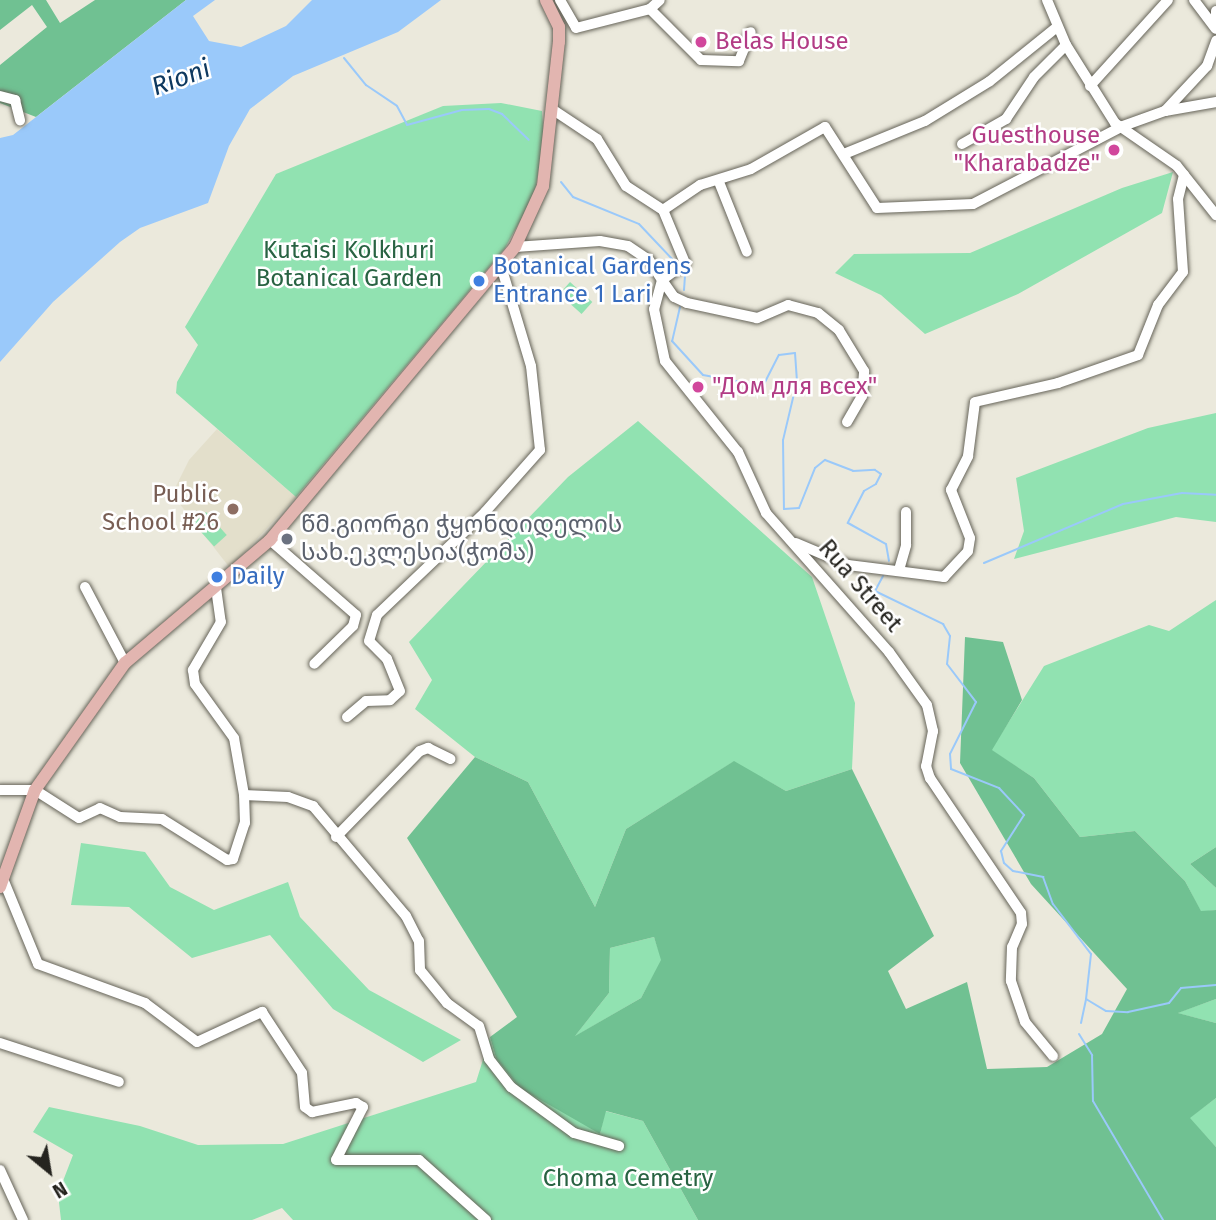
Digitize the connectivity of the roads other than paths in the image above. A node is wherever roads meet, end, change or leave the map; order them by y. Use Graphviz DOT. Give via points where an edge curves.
graph roads {
  1 [pos="546,0"];
  2 [pos="560,0"];
  3 [pos="660,0"];
  4 [pos="1047,0"];
  5 [pos="1168,0"];
  6 [pos="1194,0"];
  7 [pos="650,9"];
  8 [pos="1216,11"];
  9 [pos="1216,23"];
  10 [pos="1057,27"];
  11 [pos="1216,29"];
  12 [pos="751,32"];
  13 [pos="1216,40"];
  14 [pos="1066,45"];
  15 [pos="1090,86"];
  16 [pos="0,96"];
  17 [pos="1216,102"];
  18 [pos="552,109"];
  19 [pos="1165,111"];
  20 [pos="20,120"];
  21 [pos="1123,126"];
  22 [pos="962,144"];
  23 [pos="844,153"];
  24 [pos="1184,174"];
  25 [pos="719,182"];
  26 [pos="663,211"];
  27 [pos="1216,215"];
  28 [pos="515,247"];
  29 [pos="747,253"];
  30 [pos="501,266"];
  31 [pos="662,281"];
  32 [pos="847,422"];
  33 [pos="906,512"];
  34 [pos="270,540"];
  35 [pos="795,543"];
  36 [pos="899,570"];
  37 [pos="85,587"];
  38 [pos="216,588"];
  39 [pos="125,663"];
  40 [pos="314,664"];
  41 [pos="347,717"];
  42 [pos="451,759"];
  43 [pos="0,790"];
  44 [pos="35,790"];
  45 [pos="244,795"];
  46 [pos="336,837"];
  47 [pos="1,883"];
  48 [pos="0,1043"];
  49 [pos="1053,1056"];
  50 [pos="119,1082"];
  51 [pos="619,1146"];
  52 [pos="0,1170"];
  53 [pos="23,1220"];
  54 [pos="486,1220"];
  1 -- 18 [label="main road" via="559,27"];
  2 -- 7 [label="street" via="576,28"];
  3 -- 7 [label="street"];
  4 -- 10 [label="street"];
  5 -- 15 [label="street"];
  6 -- 11 [label="street"];
  7 -- 12 [label="street" via="701,60 739,61"];
  8 -- 9 [label="street"];
  10 -- 14 [label="street"];
  10 -- 23 [label="street" via="990,81 925,121"];
  13 -- 19 [label="street" via="1207,66"];
  14 -- 15 [label="street"];
  14 -- 22 [label="street" via="1034,77 1006,119"];
  15 -- 21 [label="street"];
  16 -- 20 [label="street" via="15,100"];
  17 -- 19 [label="street"];
  18 -- 26 [label="street" via="597,139 626,186"];
  18 -- 28 [label="main road" via="543,186"];
  19 -- 21 [label="street"];
  21 -- 23 [label="street" via="957,208 877,208 858,185"];
  21 -- 24 [label="street"];
  23 -- 25 [label="street" via="830,130 814,130 751,169"];
  24 -- 27 [label="street"];
  24 -- 36 [label="street" via="1178,199 1183,272 1158,305 1138,355 1059,383 975,402 968,456 951,490 970,538 968,551 944,577"];
  25 -- 26 [label="street" via="700,185"];
  25 -- 29 [label="street"];
  26 -- 31 [label="street" via="685,263"];
  28 -- 30 [label="main road"];
  28 -- 31 [label="street" via="600,241 628,246 649,260"];
  30 -- 34 [label="main road"];
  30 -- 41 [label="street" via="531,366 540,450 485,512 377,615 369,641 387,659 400,691 390,700 366,701"];
  31 -- 32 [label="street" via="674,298 757,318 788,305 818,313 839,330 864,371 862,396"];
  31 -- 35 [label="street, Rua Street" via="654,309 665,361 725,434 766,513"];
  33 -- 36 [label="street" via="906,545"];
  34 -- 38 [label="main road"];
  34 -- 40 [label="street" via="356,615 353,625"];
  35 -- 36 [label="street" via="836,562"];
  35 -- 49 [label="street, Rua Street" via="927,705 933,731 926,766 930,778 1021,913 1022,924 1012,947 1011,981 1025,1022"];
  37 -- 39 [label="street"];
  38 -- 39 [label="main road"];
  38 -- 45 [label="street" via="221,622 193,670 195,684 234,738"];
  39 -- 44 [label="main road"];
  42 -- 46 [label="street" via="428,748 420,751"];
  43 -- 44 [label="street"];
  44 -- 45 [label="street" via="79,818 100,808 120,817 162,819 227,860 233,859 245,823"];
  44 -- 47 [label="main road"];
  45 -- 46 [label="street" via="299,799 313,806"];
  46 -- 51 [label="street" via="406,915 419,941 420,970 447,1003 479,1026 484,1050 511,1087 574,1133"];
  47 -- 54 [label="street" via="38,964 145,1003 197,1042 262,1012 302,1073 305,1107 312,1112 356,1103 363,1107 336,1160 419,1160"];
  48 -- 50 [label="street"];
  52 -- 53 [label="street"];
}
